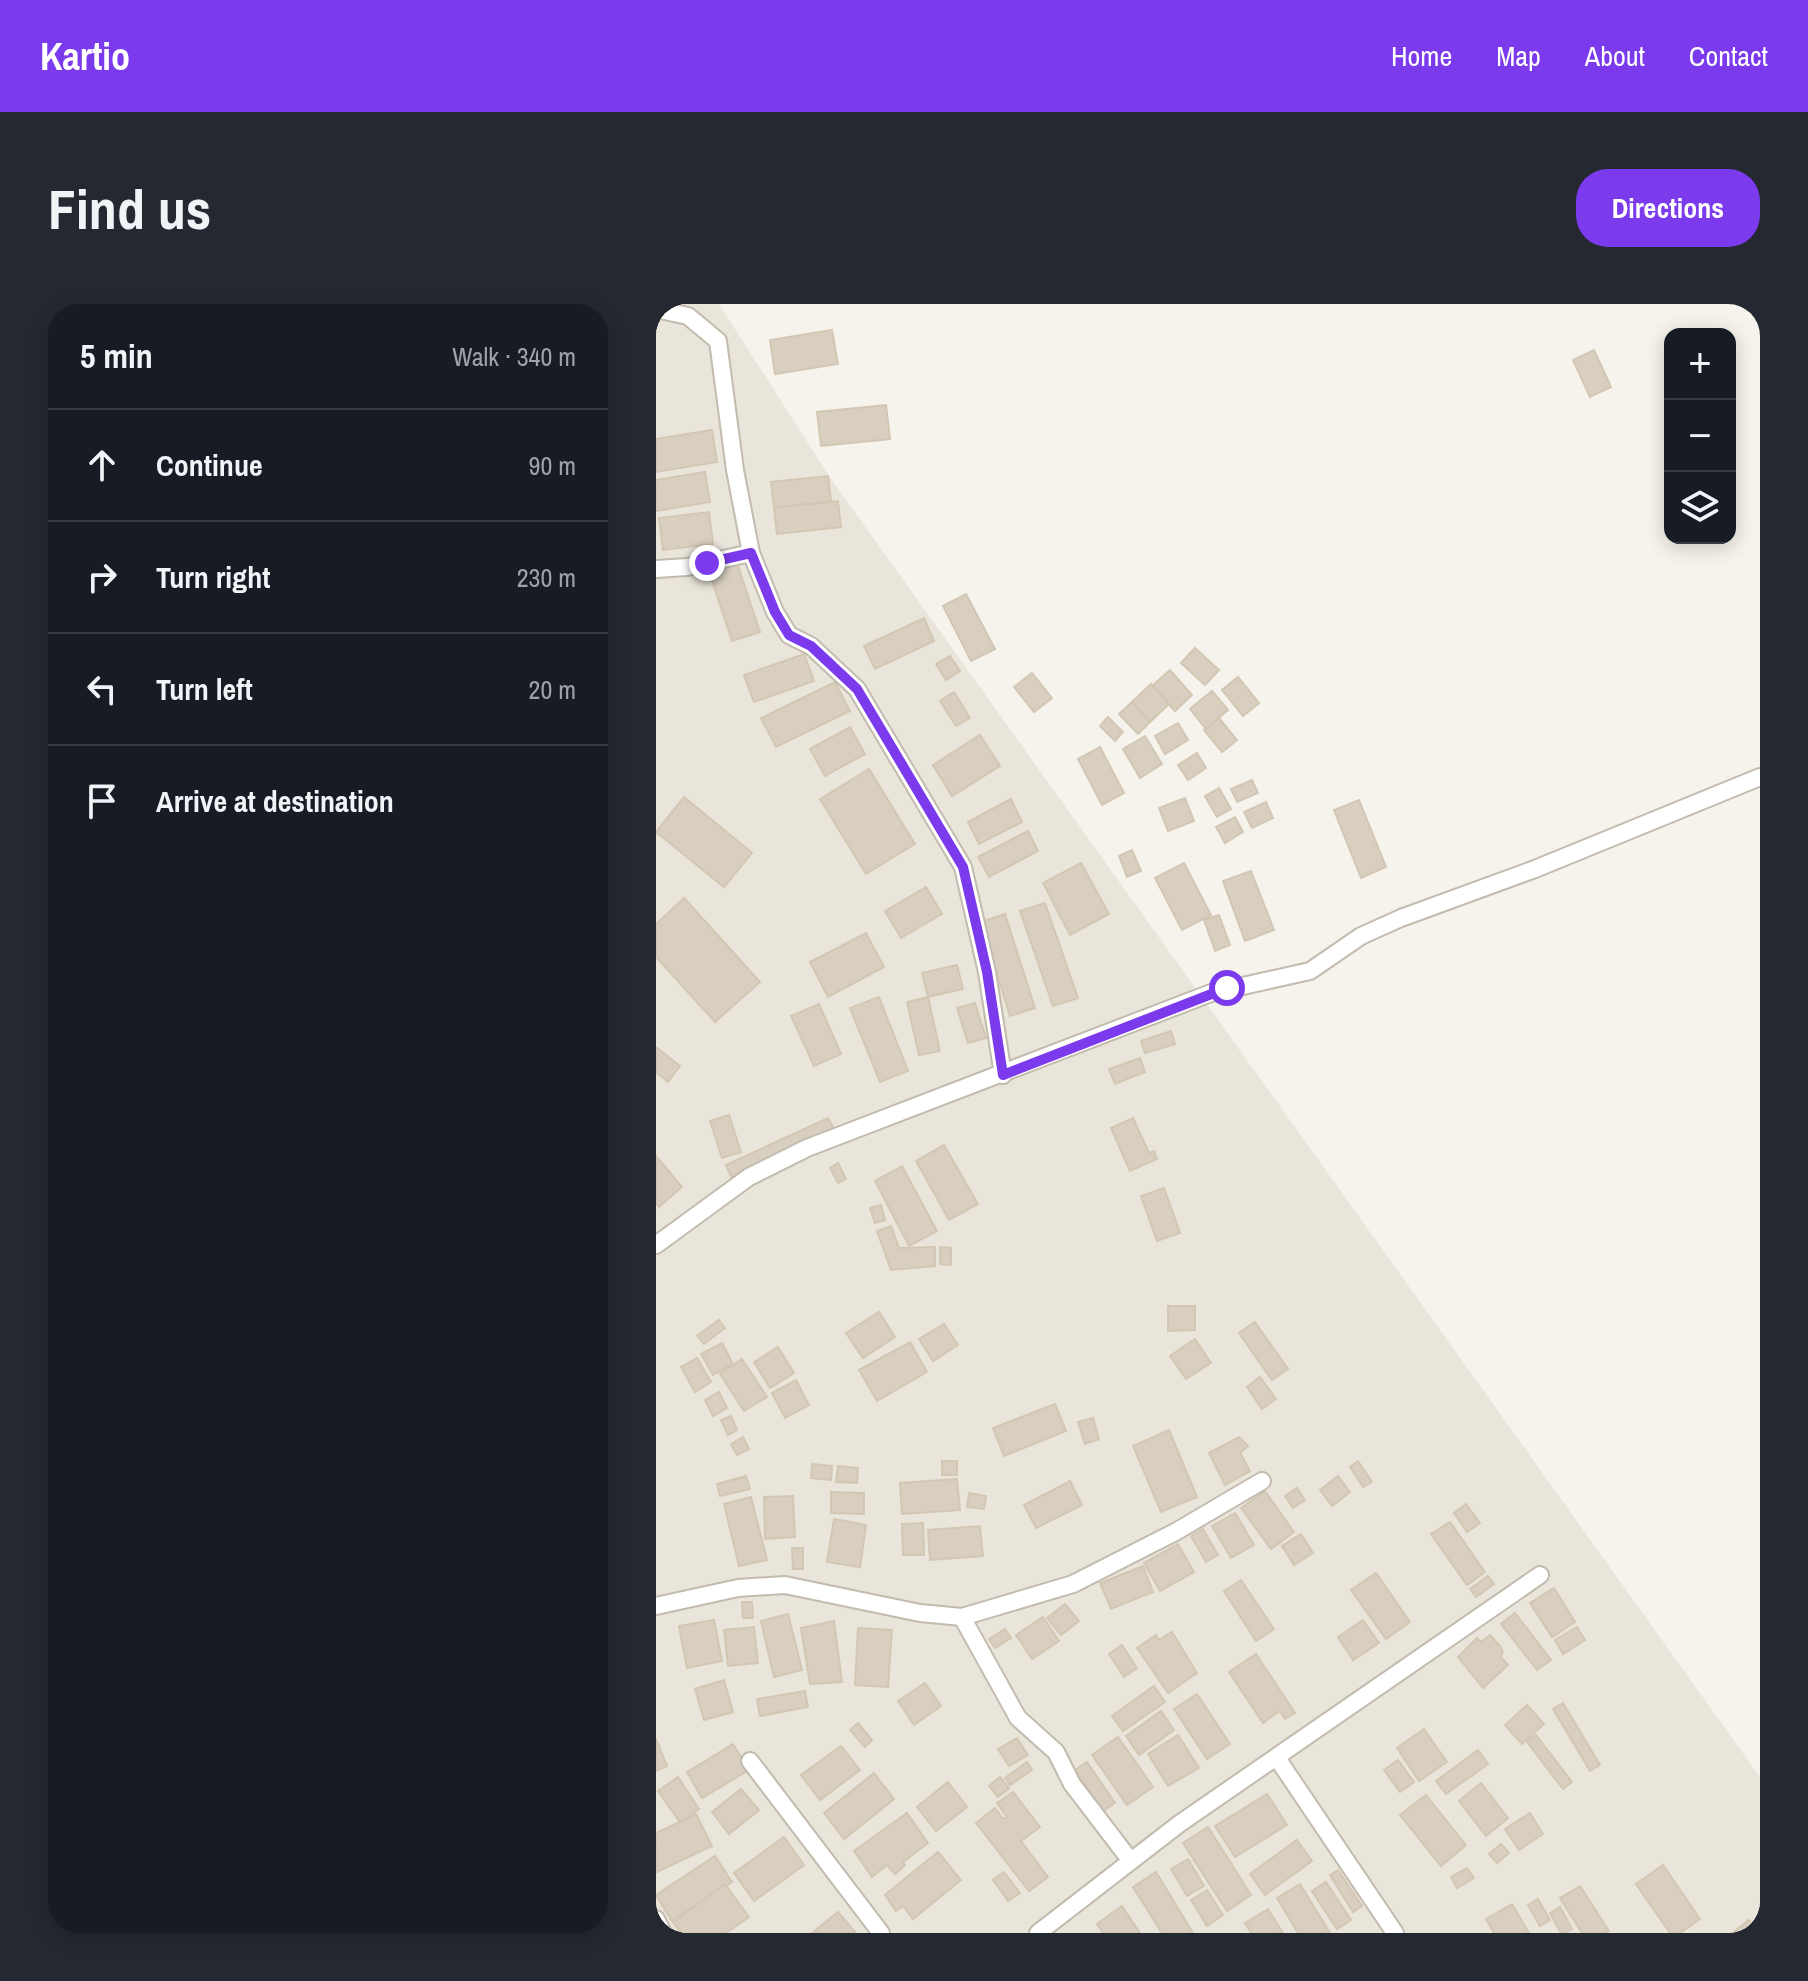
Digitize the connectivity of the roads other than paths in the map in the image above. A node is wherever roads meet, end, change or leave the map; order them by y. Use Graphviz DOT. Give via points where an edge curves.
graph roads {
  1 [pos="656,309"];
  2 [pos="751,553"];
  3 [pos="656,569"];
  4 [pos="1760,777"];
  5 [pos="1003,1075"];
  6 [pos="656,1245"];
  7 [pos="1262,1481"];
  8 [pos="1540,1575"];
  9 [pos="656,1606"];
  10 [pos="962,1617"];
  11 [pos="1277,1758"];
  12 [pos="750,1761"];
  13 [pos="1130,1860"];
  14 [pos="656,1919"];
  15 [pos="663,1933"];
  16 [pos="881,1933"];
  17 [pos="1038,1933"];
  18 [pos="1395,1933"];
  1 -- 2 [label="street" via="688,316 718,341"];
  2 -- 3 [label="street"];
  2 -- 5 [label="street" via="789,635 811,646 857,689 963,867"];
  4 -- 5 [label="street" via="1401,918 1353,940 1310,971 1211,993"];
  5 -- 6 [label="street" via="807,1148 749,1177"];
  7 -- 10 [label="street" via="1073,1584"];
  8 -- 11 [label="street"];
  9 -- 10 [label="street" via="738,1588 785,1585"];
  10 -- 13 [label="street" via="1018,1718 1056,1752 1072,1784"];
  11 -- 13 [label="street"];
  11 -- 18 [label="street"];
  12 -- 16 [label="street"];
  13 -- 17 [label="street"];
  14 -- 15 [label="street"];
}
